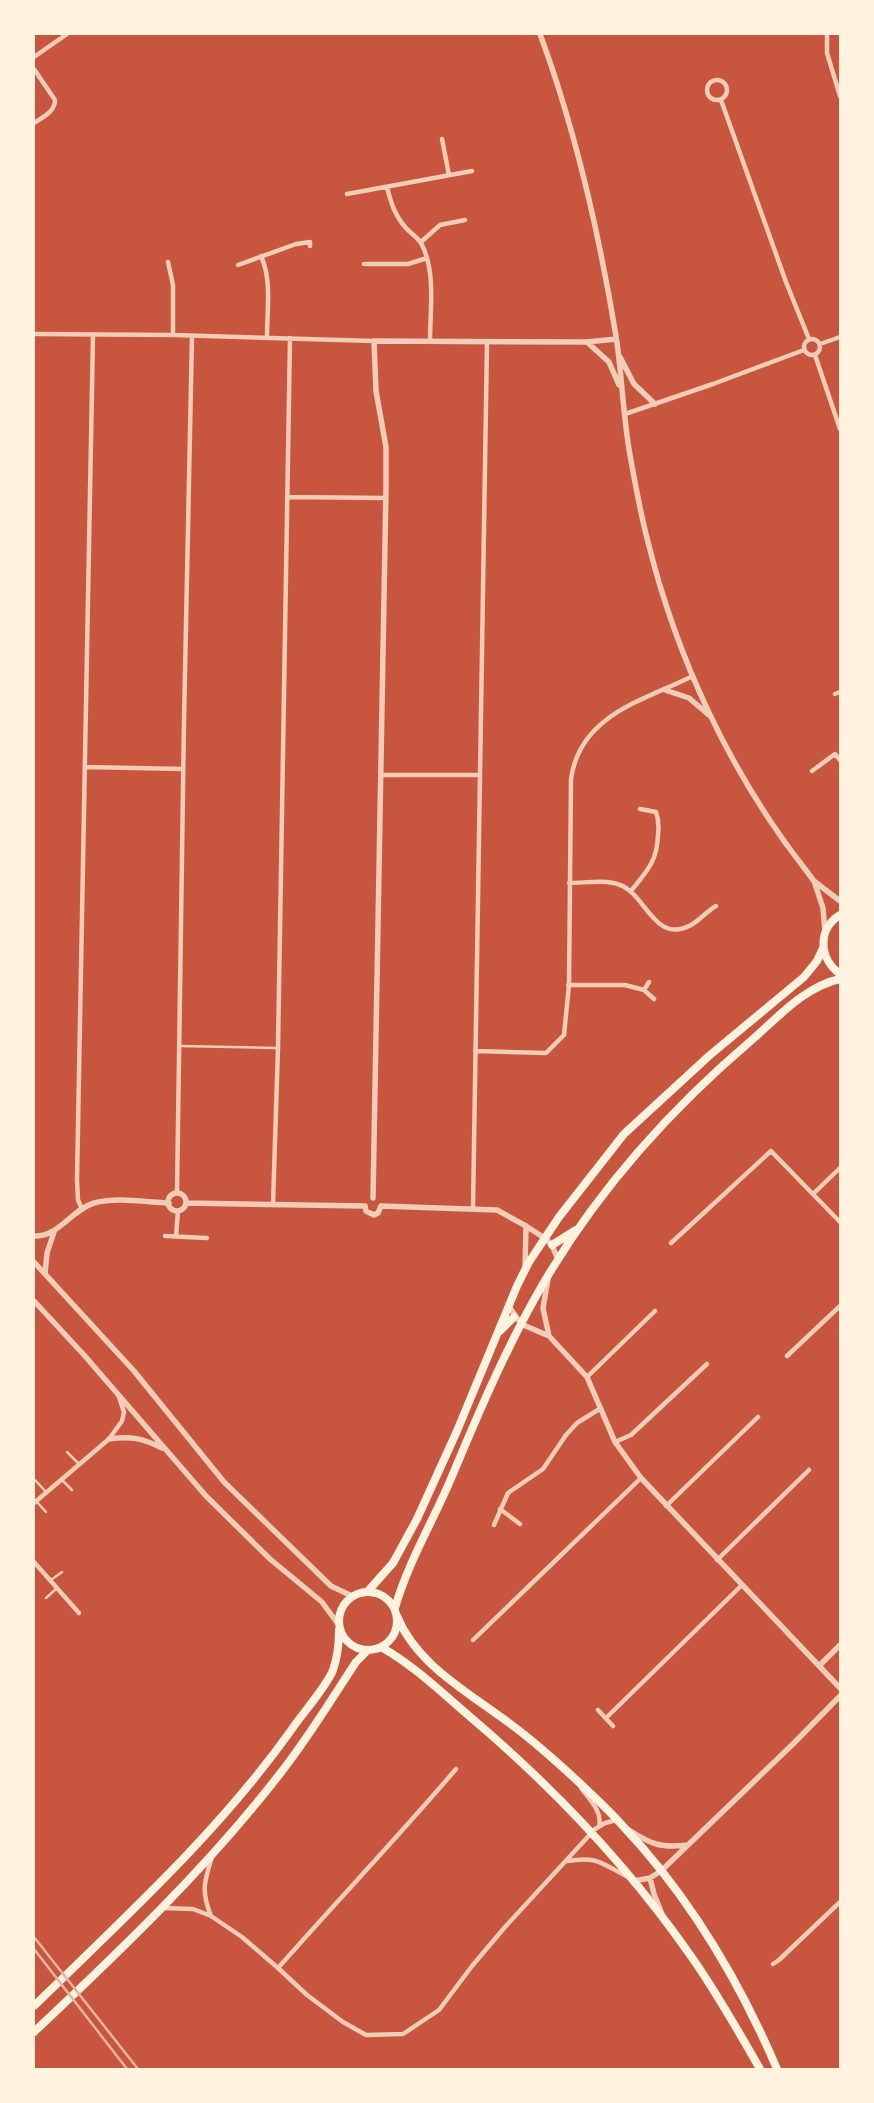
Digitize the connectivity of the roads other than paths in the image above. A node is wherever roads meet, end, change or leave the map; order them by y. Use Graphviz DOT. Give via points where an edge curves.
graph roads {
  1 [pos="67,34"];
  2 [pos="540,34"];
  3 [pos="827,34"];
  4 [pos="34,58"];
  5 [pos="34,69"];
  6 [pos="840,96"];
  7 [pos="721,100"];
  8 [pos="34,123"];
  9 [pos="442,139"];
  10 [pos="472,171"];
  11 [pos="449,176"];
  12 [pos="387,187"];
  13 [pos="347,194"];
  14 [pos="465,220"];
  15 [pos="421,242"];
  16 [pos="310,246"];
  17 [pos="261,256"];
  18 [pos="427,258"];
  19 [pos="168,262"];
  20 [pos="364,264"];
  21 [pos="238,265"];
  22 [pos="34,334"];
  23 [pos="93,335"];
  24 [pos="173,335"];
  25 [pos="192,336"];
  26 [pos="267,336"];
  27 [pos="840,337"];
  28 [pos="290,338"];
  29 [pos="616,339"];
  30 [pos="809,339"];
  31 [pos="430,340"];
  32 [pos="374,341"];
  33 [pos="487,342"];
  34 [pos="587,342"];
  35 [pos="820,344"];
  36 [pos="617,350"];
  37 [pos="804,350"];
  38 [pos="815,355"];
  39 [pos="622,394"];
  40 [pos="655,404"];
  41 [pos="625,414"];
  42 [pos="840,429"];
  43 [pos="288,497"];
  44 [pos="386,498"];
  45 [pos="693,676"];
  46 [pos="665,690"];
  47 [pos="712,717"];
  48 [pos="840,760"];
  49 [pos="86,767"];
  50 [pos="183,769"];
  51 [pos="812,771"];
  52 [pos="382,775"];
  53 [pos="480,775"];
  54 [pos="640,809"];
  55 [pos="814,881"];
  56 [pos="569,883"];
  57 [pos="631,891"];
  58 [pos="840,901"];
  59 [pos="716,906"];
  60 [pos="840,915"];
  61 [pos="825,932"];
  62 [pos="823,948"];
  63 [pos="840,974"];
  64 [pos="840,979"];
  65 [pos="649,982"];
  66 [pos="568,985"];
  67 [pos="644,990"];
  68 [pos="654,999"];
  69 [pos="180,1046"];
  70 [pos="278,1048"];
  71 [pos="475,1051"];
  72 [pos="840,1168"];
  73 [pos="178,1193"];
  74 [pos="813,1194"];
  75 [pos="373,1198"];
  76 [pos="169,1203"];
  77 [pos="186,1203"];
  78 [pos="273,1204"];
  79 [pos="365,1206"];
  80 [pos="381,1206"];
  81 [pos="473,1208"];
  82 [pos="82,1209"];
  83 [pos="178,1211"];
  84 [pos="840,1222"];
  85 [pos="526,1226"];
  86 [pos="579,1228"];
  87 [pos="54,1232"];
  88 [pos="34,1236"];
  89 [pos="165,1236"];
  90 [pos="176,1236"];
  91 [pos="207,1238"];
  92 [pos="546,1239"];
  93 [pos="671,1242"];
  94 [pos="552,1245"];
  95 [pos="558,1260"];
  96 [pos="527,1261"];
  97 [pos="34,1262"];
  98 [pos="45,1274"];
  99 [pos="539,1298"];
  100 [pos="34,1301"];
  101 [pos="508,1305"];
  102 [pos="840,1306"];
  103 [pos="655,1311"];
  104 [pos="514,1316"];
  105 [pos="521,1324"];
  106 [pos="496,1336"];
  107 [pos="549,1336"];
  108 [pos="787,1356"];
  109 [pos="707,1364"];
  110 [pos="587,1377"];
  111 [pos="119,1396"];
  112 [pos="601,1408"];
  113 [pos="758,1417"];
  114 [pos="109,1439"];
  115 [pos="615,1442"];
  116 [pos="164,1449"];
  117 [pos="68,1452"];
  118 [pos="79,1464"];
  119 [pos="809,1470"];
  120 [pos="641,1478"];
  121 [pos="35,1480"];
  122 [pos="62,1480"];
  123 [pos="72,1490"];
  124 [pos="46,1492"];
  125 [pos="35,1502"];
  126 [pos="666,1506"];
  127 [pos="500,1509"];
  128 [pos="46,1512"];
  129 [pos="520,1524"];
  130 [pos="494,1525"];
  131 [pos="717,1560"];
  132 [pos="34,1562"];
  133 [pos="62,1572"];
  134 [pos="50,1581"];
  135 [pos="742,1586"];
  136 [pos="56,1589"];
  137 [pos="368,1591"];
  138 [pos="352,1596"];
  139 [pos="46,1598"];
  140 [pos="396,1612"];
  141 [pos="78,1613"];
  142 [pos="339,1627"];
  143 [pos="473,1640"];
  144 [pos="840,1645"];
  145 [pos="381,1647"];
  146 [pos="368,1650"];
  147 [pos="819,1666"];
  148 [pos="840,1688"];
  149 [pos="840,1696"];
  150 [pos="598,1710"];
  151 [pos="606,1718"];
  152 [pos="613,1726"];
  153 [pos="456,1769"];
  154 [pos="575,1780"];
  155 [pos="620,1822"];
  156 [pos="599,1826"];
  157 [pos="592,1833"];
  158 [pos="688,1845"];
  159 [pos="213,1853"];
  160 [pos="567,1860"];
  161 [pos="661,1870"];
  162 [pos="650,1878"];
  163 [pos="632,1880"];
  164 [pos="840,1902"];
  165 [pos="656,1906"];
  166 [pos="164,1908"];
  167 [pos="211,1916"];
  168 [pos="773,1964"];
  169 [pos="278,1968"];
  170 [pos="34,2006"];
  171 [pos="34,2032"];
  172 [pos="760,2069"];
  173 [pos="777,2069"];
  1 -- 4 [label="street"];
  2 -- 29 [label="street" via="572,131 602,258"];
  3 -- 6 [label="street" via="827,53"];
  5 -- 8 [label="street" via="55,100 52,111"];
  7 -- 7 [label="street" via="714,100 707,93 707,87 714,80 727,86 726,96"];
  7 -- 30 [label="street"];
  9 -- 11 [label="street"];
  10 -- 11 [label="street"];
  11 -- 12 [label="street"];
  12 -- 13 [label="street"];
  12 -- 15 [label="street" via="398,218"];
  14 -- 15 [label="street" via="440,225"];
  15 -- 18 [label="street"];
  16 -- 17 [label="street" via="310,242 296,244"];
  17 -- 21 [label="street"];
  17 -- 26 [label="street" via="267,278"];
  18 -- 20 [label="street" via="408,264"];
  18 -- 31 [label="street"];
  19 -- 24 [label="street" via="173,285"];
  22 -- 23 [label="street"];
  23 -- 24 [label="street"];
  23 -- 49 [label="street"];
  24 -- 25 [label="street"];
  25 -- 26 [label="street"];
  25 -- 50 [label="street"];
  26 -- 28 [label="street"];
  27 -- 35 [label="street"];
  28 -- 32 [label="street"];
  28 -- 43 [label="street"];
  29 -- 34 [label="street"];
  29 -- 36 [label="street"];
  30 -- 35 [label="street"];
  30 -- 37 [label="street"];
  31 -- 32 [label="street"];
  31 -- 33 [label="street"];
  32 -- 44 [label="street" via="376,391 386,447"];
  33 -- 34 [label="street"];
  33 -- 53 [label="street"];
  34 -- 39 [label="street" via="609,362"];
  35 -- 38 [label="street"];
  36 -- 39 [label="street"];
  36 -- 40 [label="street" via="630,378"];
  37 -- 38 [label="street"];
  37 -- 40 [label="street"];
  38 -- 42 [label="street"];
  39 -- 41 [label="street"];
  40 -- 41 [label="street"];
  41 -- 45 [label="street" via="647,539"];
  43 -- 44 [label="street"];
  43 -- 70 [label="street"];
  44 -- 52 [label="street"];
  45 -- 46 [label="street"];
  45 -- 47 [label="street"];
  46 -- 47 [label="street" via="689,698"];
  46 -- 56 [label="street" via="598,725 578,754 571,780"];
  47 -- 55 [label="street" via="751,791"];
  48 -- 51 [label="street" via="836,754"];
  49 -- 50 [label="street"];
  49 -- 82 [label="street" via="78,1180 78,1200"];
  50 -- 69 [label="street"];
  52 -- 53 [label="street"];
  52 -- 75 [label="street"];
  53 -- 71 [label="street"];
  54 -- 57 [label="street" via="656,812 659,819 658,851"];
  55 -- 58 [label="street"];
  55 -- 61 [label="street" via="823,908"];
  56 -- 57 [label="street" via="609,883"];
  56 -- 66 [label="street"];
  57 -- 59 [label="street" via="657,922 668,928 692,924"];
  60 -- 61 [label="highway"];
  61 -- 62 [label="highway"];
  62 -- 63 [label="highway" via="825,958"];
  62 -- 92 [label="highway" via="817,961 799,981 710,1055 624,1134"];
  64 -- 86 [label="highway" via="810,992 720,1067 654,1133"];
  65 -- 67 [label="street"];
  66 -- 67 [label="street" via="625,985"];
  66 -- 71 [label="street" via="564,1035 546,1052"];
  67 -- 68 [label="street"];
  69 -- 70 [label="lane"];
  69 -- 73 [label="street"];
  70 -- 78 [label="street"];
  71 -- 81 [label="street"];
  72 -- 74 [label="street"];
  73 -- 76 [label="street" via="172,1195"];
  73 -- 77 [label="street"];
  74 -- 84 [label="street"];
  74 -- 93 [label="street" via="771,1151"];
  75 -- 79 [label="street" via="366,1201"];
  75 -- 80 [label="street" via="380,1201"];
  76 -- 82 [label="street" via="106,1201"];
  76 -- 83 [label="street" via="170,1208"];
  77 -- 78 [label="street"];
  77 -- 83 [label="street"];
  78 -- 79 [label="street"];
  79 -- 80 [label="street" via="366,1212 374,1215"];
  80 -- 81 [label="street"];
  81 -- 85 [label="street" via="497,1210"];
  82 -- 87 [label="street"];
  83 -- 90 [label="street"];
  85 -- 92 [label="street"];
  85 -- 96 [label="street"];
  86 -- 94 [label="highway"];
  86 -- 95 [label="highway"];
  87 -- 88 [label="street"];
  87 -- 98 [label="street" via="47,1252"];
  89 -- 90 [label="street"];
  90 -- 91 [label="street"];
  92 -- 94 [label="street"];
  92 -- 96 [label="highway"];
  94 -- 95 [label="street"];
  95 -- 99 [label="highway"];
  96 -- 101 [label="highway"];
  97 -- 98 [label="street"];
  98 -- 138 [label="street" via="134,1370 224,1482 331,1586"];
  99 -- 105 [label="highway"];
  99 -- 107 [label="street"];
  100 -- 111 [label="street"];
  101 -- 104 [label="street"];
  101 -- 106 [label="highway"];
  102 -- 108 [label="street"];
  103 -- 110 [label="street"];
  104 -- 105 [label="street"];
  104 -- 106 [label="highway"];
  105 -- 107 [label="street"];
  105 -- 140 [label="highway" via="404,1580"];
  106 -- 137 [label="highway" via="417,1519 386,1574"];
  107 -- 110 [label="street"];
  109 -- 115 [label="street" via="631,1435"];
  110 -- 112 [label="street"];
  111 -- 114 [label="street" via="124,1412 122,1421"];
  111 -- 116 [label="street"];
  112 -- 115 [label="street"];
  112 -- 127 [label="street" via="577,1423 543,1469 508,1493"];
  113 -- 126 [label="street"];
  114 -- 116 [label="street" via="129,1436"];
  114 -- 118 [label="street"];
  115 -- 120 [label="street"];
  116 -- 142 [label="street" via="206,1496 281,1568 322,1602"];
  117 -- 118 [label="lane"];
  118 -- 122 [label="street"];
  119 -- 131 [label="street"];
  120 -- 126 [label="street"];
  120 -- 143 [label="street"];
  121 -- 124 [label="lane"];
  122 -- 123 [label="lane"];
  122 -- 124 [label="street"];
  124 -- 125 [label="street"];
  125 -- 128 [label="lane"];
  126 -- 131 [label="street"];
  127 -- 129 [label="street"];
  127 -- 130 [label="street"];
  131 -- 135 [label="street"];
  132 -- 134 [label="street"];
  133 -- 134 [label="lane"];
  134 -- 136 [label="street"];
  135 -- 147 [label="street"];
  135 -- 151 [label="street"];
  136 -- 139 [label="lane"];
  136 -- 141 [label="street"];
  137 -- 138 [label="highway"];
  137 -- 140 [label="highway" via="384,1596"];
  138 -- 142 [label="highway" via="341,1608"];
  140 -- 145 [label="highway" via="394,1634"];
  140 -- 154 [label="highway" via="404,1633 437,1669 530,1740"];
  142 -- 146 [label="highway" via="350,1645"];
  142 -- 170 [label="highway" via="339,1651 332,1673 258,1776 151,1894"];
  144 -- 147 [label="street"];
  145 -- 146 [label="highway"];
  145 -- 157 [label="highway" via="428,1681 532,1772"];
  146 -- 159 [label="highway" via="356,1662 281,1773"];
  147 -- 148 [label="street"];
  149 -- 158 [label="street"];
  150 -- 151 [label="street"];
  151 -- 152 [label="street"];
  153 -- 169 [label="street"];
  154 -- 155 [label="highway"];
  154 -- 156 [label="street" via="597,1810 601,1820"];
  155 -- 156 [label="street"];
  155 -- 158 [label="street" via="656,1845"];
  155 -- 161 [label="highway"];
  156 -- 157 [label="street"];
  157 -- 160 [label="street"];
  157 -- 163 [label="highway"];
  158 -- 161 [label="street"];
  159 -- 166 [label="highway"];
  159 -- 167 [label="street" via="204,1882 204,1899"];
  160 -- 163 [label="street" via="598,1860"];
  160 -- 169 [label="street" via="476,1962 439,2010 403,2034 366,2035 307,1995"];
  161 -- 162 [label="street"];
  161 -- 173 [label="highway" via="706,1932 740,1988"];
  162 -- 163 [label="street"];
  162 -- 165 [label="street"];
  163 -- 165 [label="highway"];
  164 -- 168 [label="street"];
  165 -- 172 [label="highway" via="719,1999"];
  166 -- 167 [label="street" via="193,1909"];
  166 -- 171 [label="highway"];
  167 -- 169 [label="street"];
}
